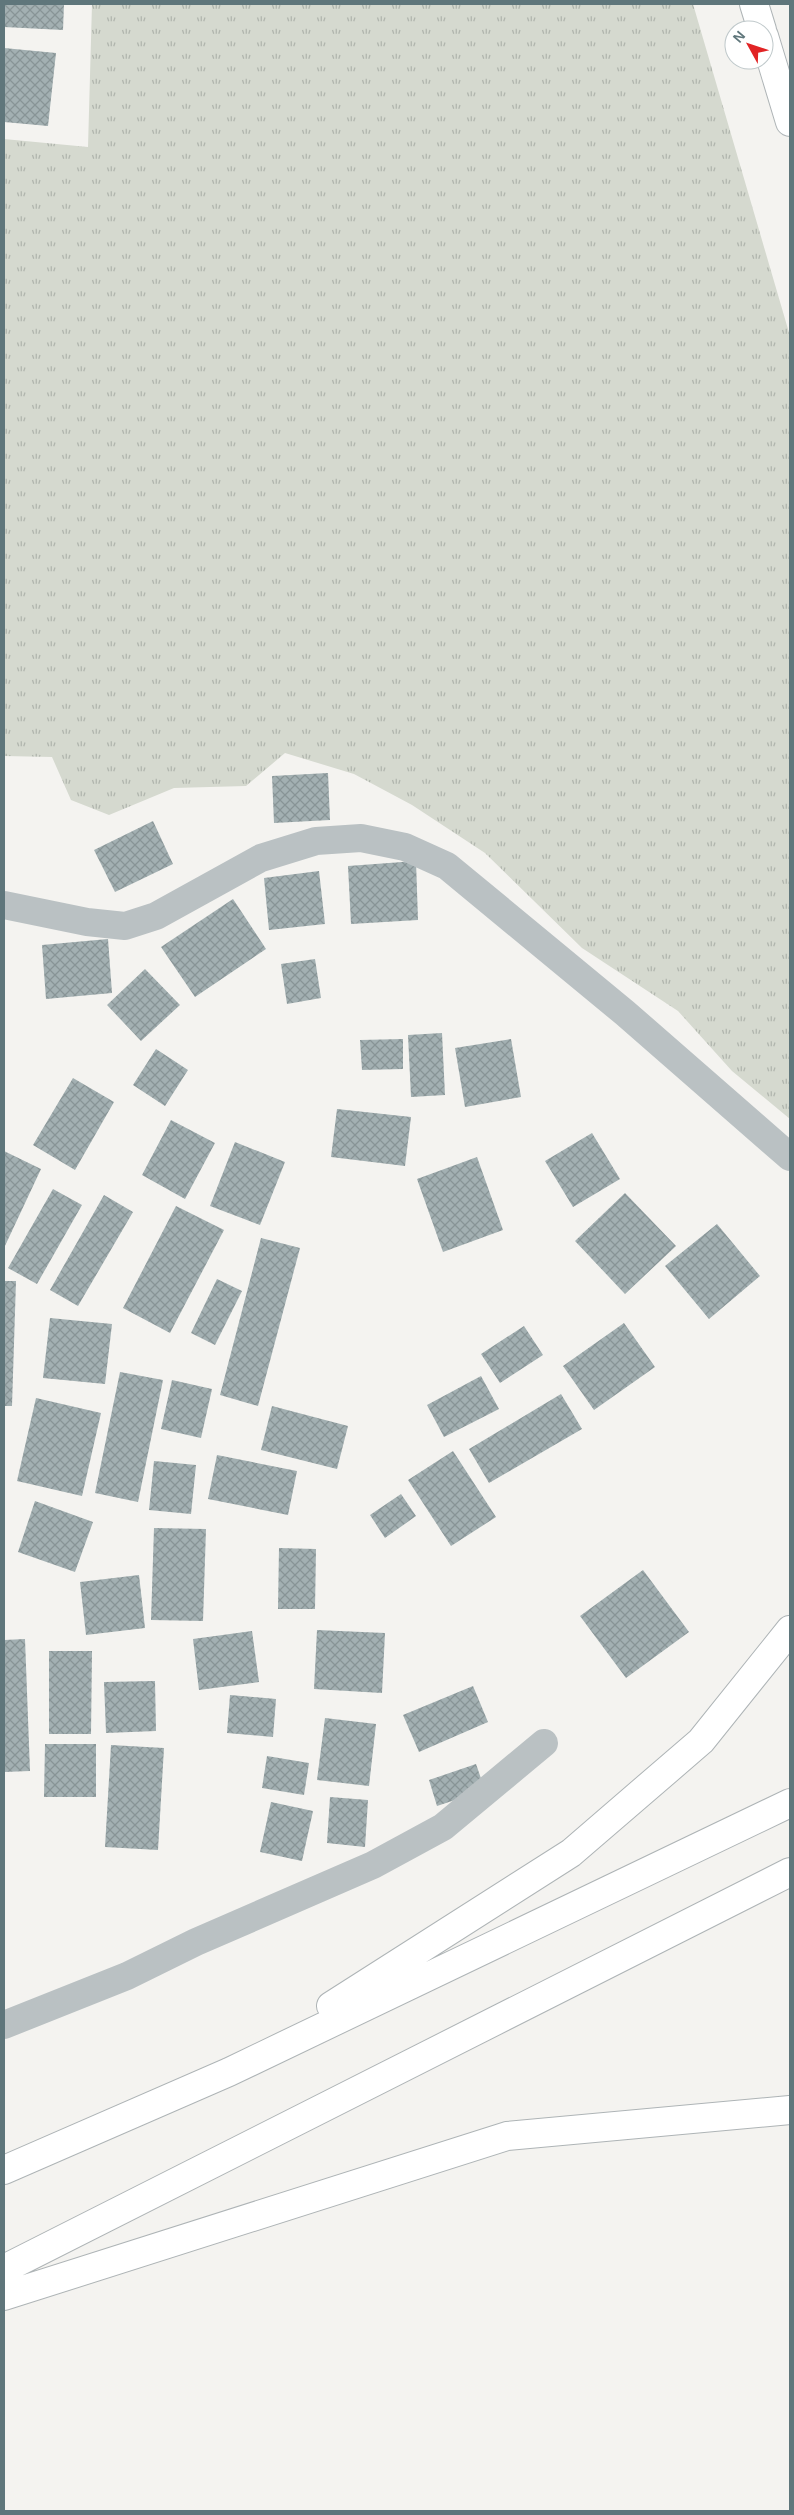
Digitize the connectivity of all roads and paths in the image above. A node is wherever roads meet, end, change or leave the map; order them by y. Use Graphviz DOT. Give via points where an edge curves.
graph roads {
  1 [pos="754,4"];
  2 [pos="759,20"];
  3 [pos="774,69"];
  4 [pos="790,122"];
  5 [pos="4,905"];
  6 [pos="790,1157"];
  7 [pos="790,1630"];
  8 [pos="544,1743"];
  9 [pos="790,1802"];
  10 [pos="790,1872"];
  11 [pos="4,2025"];
  12 [pos="229,2072"];
  13 [pos="790,2110"];
  14 [pos="4,2170"];
  15 [pos="4,2269"];
  16 [pos="4,2296"];
  1 -- 2 [label="highway"];
  3 -- 4 [label="highway"];
  5 -- 6 [label="street" via="124,926 156,916 261,858 316,841 361,838 404,847 447,866"];
  7 -- 12 [label="highway" via="701,1741 571,1853"];
  8 -- 11 [label="street" via="443,1827 373,1865 196,1942 128,1976"];
  9 -- 12 [label="highway"];
  10 -- 15 [label="highway"];
  12 -- 14 [label="highway"];
  13 -- 16 [label="highway" via="506,2136"];
}
